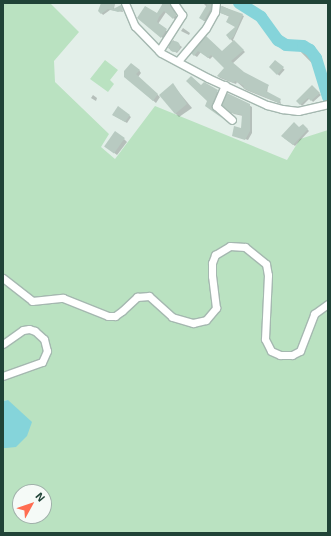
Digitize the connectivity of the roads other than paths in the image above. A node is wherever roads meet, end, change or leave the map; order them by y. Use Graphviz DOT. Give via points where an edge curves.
graph roads {
  1 [pos="125,3"];
  2 [pos="174,3"];
  3 [pos="216,3"];
  4 [pos="159,51"];
  5 [pos="178,61"];
  6 [pos="225,85"];
  7 [pos="328,104"];
  8 [pos="232,120"];
  9 [pos="3,278"];
  10 [pos="328,304"];
  11 [pos="3,344"];
  12 [pos="3,376"];
  1 -- 4 [label="street" via="135,26"];
  2 -- 4 [label="street" via="182,15"];
  3 -- 5 [label="street" via="215,12 206,28"];
  4 -- 5 [label="street"];
  5 -- 6 [label="street"];
  6 -- 7 [label="street" via="267,105 282,109 298,111"];
  6 -- 8 [label="street" via="216,106"];
  9 -- 10 [label="street" via="32,301 63,298 108,316 115,316 137,297 149,296 172,317 193,323 206,320 216,308 212,269 216,256 230,246 245,247 266,264 268,275 265,339 271,351 280,355 292,355 300,351 314,314"];
  11 -- 12 [label="street" via="23,330 29,329 40,334 47,351 42,362"];
}
